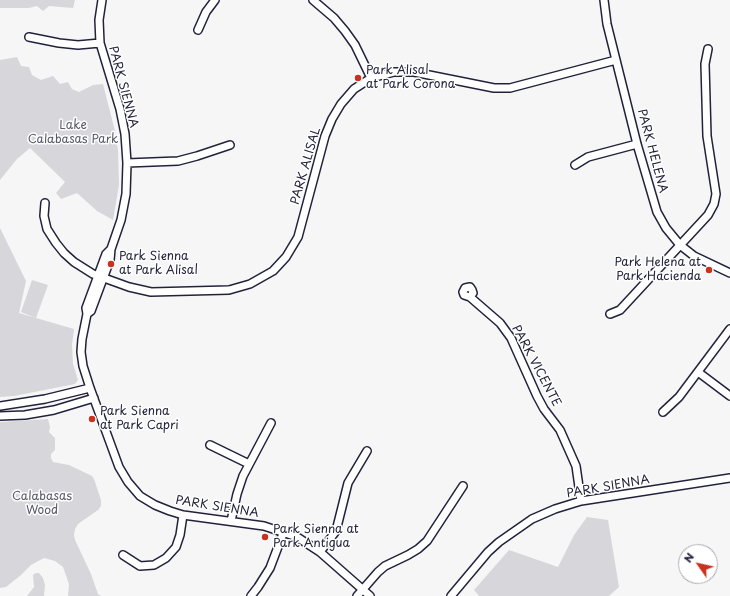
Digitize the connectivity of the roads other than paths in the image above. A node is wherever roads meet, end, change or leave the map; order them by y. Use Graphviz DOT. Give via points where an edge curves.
graph roads {
  1 [pos="102,0"];
  2 [pos="215,0"];
  3 [pos="313,0"];
  4 [pos="604,0"];
  5 [pos="198,30"];
  6 [pos="29,37"];
  7 [pos="100,44"];
  8 [pos="708,49"];
  9 [pos="616,60"];
  10 [pos="371,78"];
  11 [pos="638,144"];
  12 [pos="230,145"];
  13 [pos="127,163"];
  14 [pos="575,165"];
  15 [pos="45,203"];
  16 [pos="680,245"];
  17 [pos="730,273"];
  18 [pos="100,277"];
  19 [pos="470,297"];
  20 [pos="610,314"];
  21 [pos="730,329"];
  22 [pos="698,372"];
  23 [pos="90,388"];
  24 [pos="730,396"];
  25 [pos="94,398"];
  26 [pos="0,406"];
  27 [pos="663,412"];
  28 [pos="0,416"];
  29 [pos="271,422"];
  30 [pos="210,446"];
  31 [pos="367,451"];
  32 [pos="249,464"];
  33 [pos="730,478"];
  34 [pos="463,486"];
  35 [pos="581,501"];
  36 [pos="183,515"];
  37 [pos="231,521"];
  38 [pos="284,531"];
  39 [pos="320,552"];
  40 [pos="123,555"];
  41 [pos="362,589"];
  42 [pos="251,596"];
  43 [pos="357,596"];
  44 [pos="370,596"];
  45 [pos="451,596"];
  1 -- 7 [label="street, PARK SIENNA" via="99,20"];
  2 -- 5 [label="street"];
  3 -- 10 [label="street" via="345,31"];
  4 -- 9 [label="street, PARK HELENA"];
  6 -- 7 [label="street" via="78,45"];
  7 -- 13 [label="street, PARK SIENNA" via="120,109"];
  8 -- 16 [label="street" via="705,64 707,136 716,194 708,215"];
  9 -- 10 [label="street, PARK ALISAL" via="510,88 494,88 414,72 394,72"];
  9 -- 11 [label="street, PARK HELENA"];
  10 -- 18 [label="street, PARK ALISAL" via="354,89 332,119 325,136 298,237 286,257 273,271 250,284 229,290 151,292"];
  11 -- 14 [label="street" via="588,157"];
  11 -- 16 [label="street, PARK HELENA" via="657,212"];
  12 -- 13 [label="street" via="178,161"];
  13 -- 18 [label="street, PARK SIENNA" via="126,194 121,220 110,260"];
  15 -- 18 [label="street, PARK ALISAL" via="44,216 56,243 74,262"];
  16 -- 17 [label="street, PARK HELENA" via="694,256"];
  16 -- 20 [label="street" via="620,310"];
  18 -- 23 [label="street, PARK SIENNA" via="91,310 87,314 82,339 83,366"];
  19 -- 35 [label="street, PARK VICENTE" via="500,323 511,338 537,396 560,430 576,466"];
  21 -- 22 [label="street"];
  22 -- 24 [label="street"];
  22 -- 27 [label="street" via="679,397"];
  23 -- 25 [label="street, PARK SIENNA"];
  23 -- 26 [label="street"];
  25 -- 28 [label="street" via="54,410"];
  25 -- 36 [label="street, PARK SIENNA" via="119,467 128,482 140,496 155,505"];
  29 -- 32 [label="street"];
  30 -- 32 [label="street"];
  31 -- 39 [label="street" via="348,483 336,531"];
  32 -- 37 [label="street" via="237,494"];
  33 -- 35 [label="street, PARK SIENNA"];
  34 -- 41 [label="street" via="427,541 413,552 385,566"];
  35 -- 45 [label="street, PARK SIENNA" via="532,519 513,531 488,552"];
  36 -- 37 [label="street, PARK SIENNA"];
  36 -- 40 [label="street" via="176,547 166,558 154,565 140,566"];
  37 -- 38 [label="street, PARK SIENNA"];
  38 -- 39 [label="street, PARK SIENNA" via="297,536"];
  38 -- 42 [label="street" via="270,568"];
  39 -- 41 [label="street, PARK SIENNA"];
  41 -- 43 [label="street"];
  41 -- 44 [label="street, PARK SIENNA"];
}
